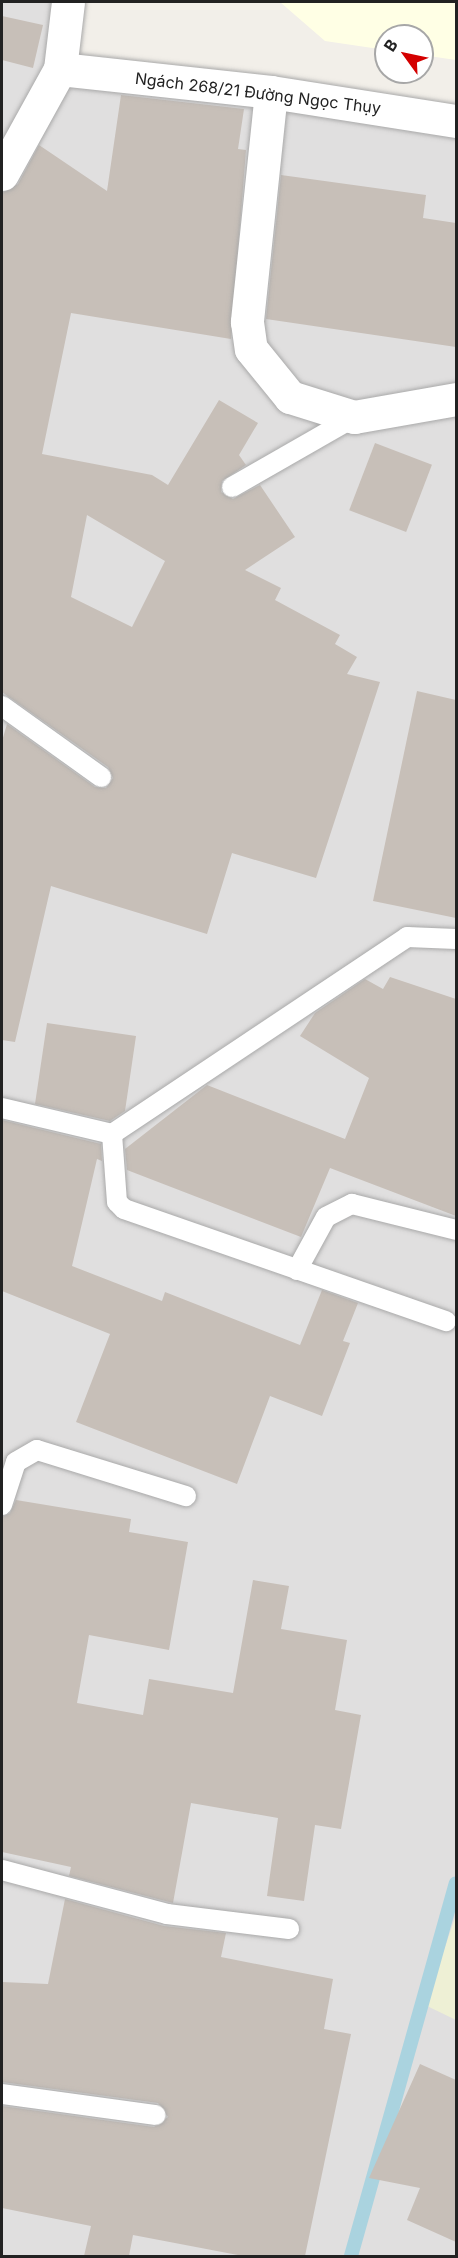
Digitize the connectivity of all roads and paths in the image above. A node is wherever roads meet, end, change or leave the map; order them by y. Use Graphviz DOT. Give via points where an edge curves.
graph roads {
  1 [pos="68,2"];
  2 [pos="60,69"];
  3 [pos="271,92"];
  4 [pos="456,121"];
  5 [pos="2,174"];
  6 [pos="456,399"];
  7 [pos="354,417"];
  8 [pos="232,487"];
  9 [pos="2,706"];
  10 [pos="101,777"];
  11 [pos="456,939"];
  12 [pos="2,1108"];
  13 [pos="112,1134"];
  14 [pos="456,1230"];
  15 [pos="297,1270"];
  16 [pos="447,1321"];
  17 [pos="186,1496"];
  18 [pos="2,1505"];
  19 [pos="2,1870"];
  20 [pos="290,1929"];
  21 [pos="2,2094"];
  22 [pos="156,2115"];
  1 -- 2 [label="street"];
  2 -- 3 [label="street, Ngách 268/21 Đường Ngọc Thụy"];
  2 -- 5 [label="street"];
  3 -- 4 [label="street, Ngách 268/21 Đường Ngọc Thụy"];
  3 -- 7 [label="street" via="247,322 252,349 290,397"];
  6 -- 7 [label="street"];
  7 -- 8 [label="lane"];
  9 -- 10 [label="lane"];
  11 -- 13 [label="lane" via="407,937"];
  12 -- 13 [label="lane"];
  13 -- 15 [label="lane" via="117,1202 124,1209"];
  14 -- 15 [label="lane" via="352,1204 326,1217"];
  15 -- 16 [label="lane"];
  17 -- 18 [label="lane" via="37,1450 16,1462"];
  19 -- 20 [label="lane" via="167,1914"];
  21 -- 22 [label="lane"];
}
